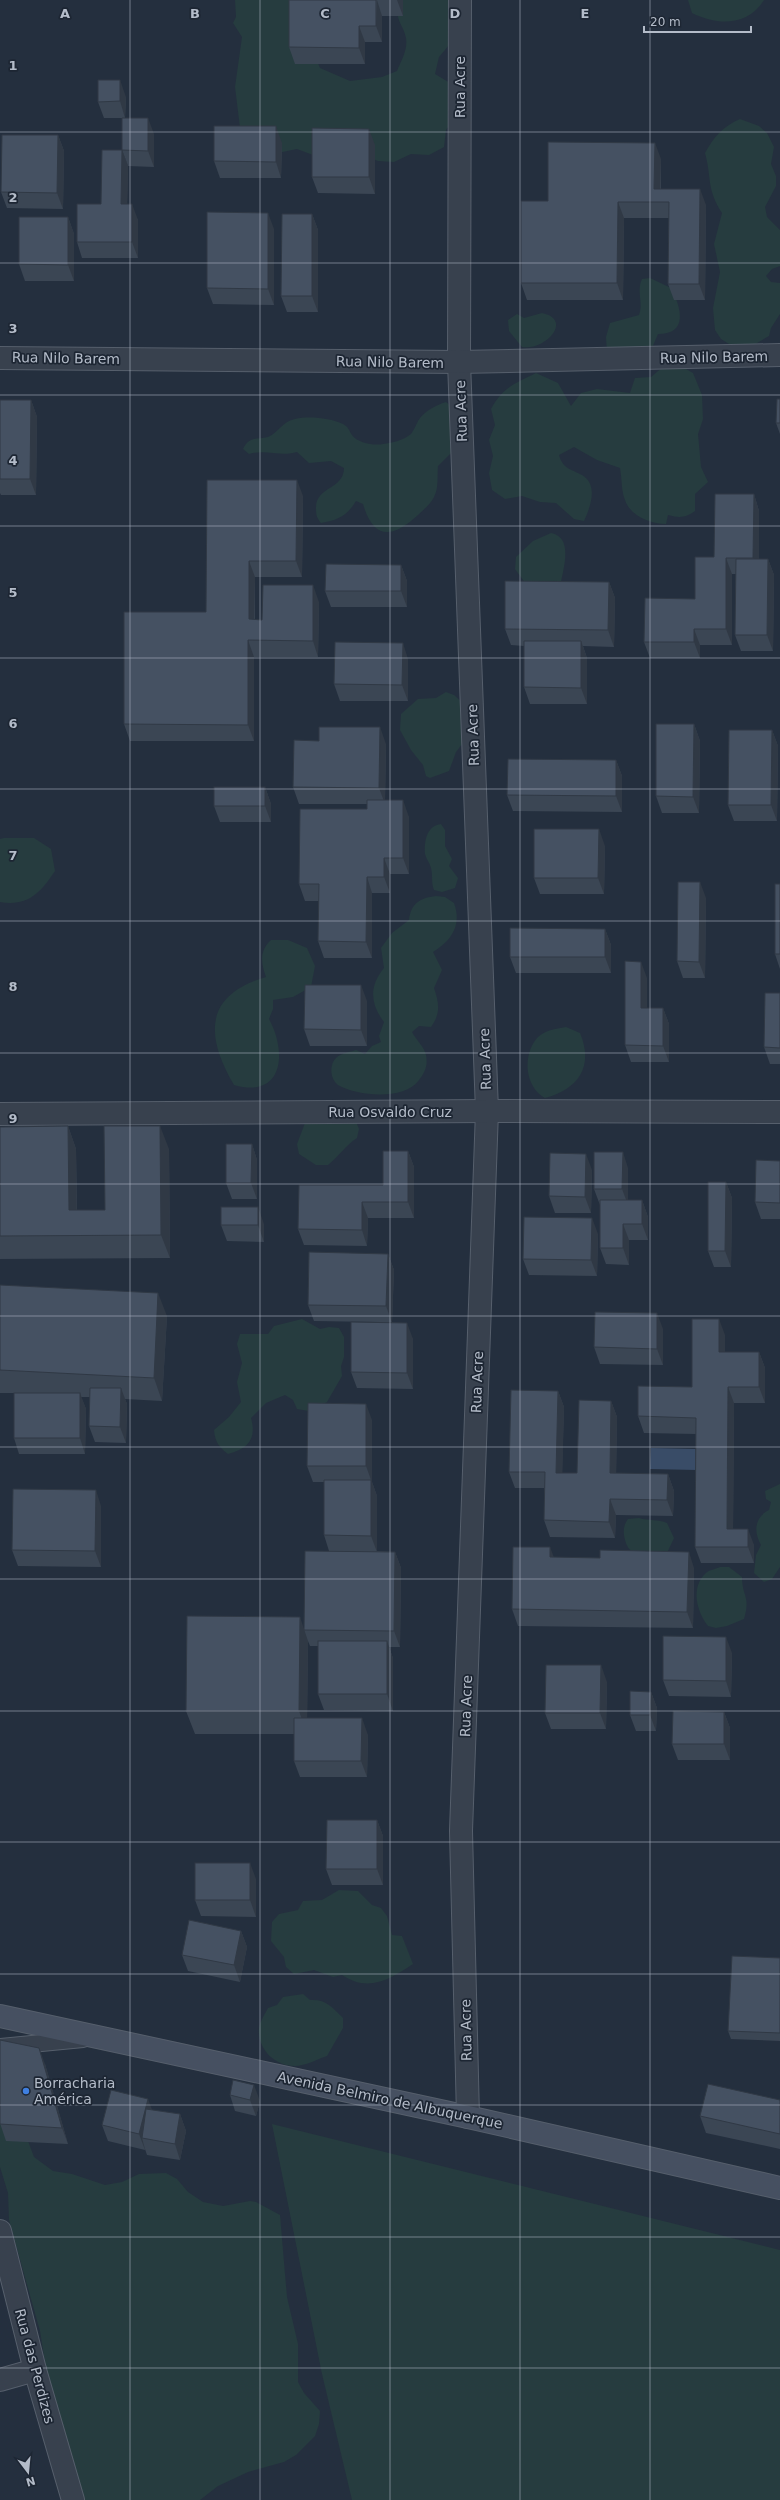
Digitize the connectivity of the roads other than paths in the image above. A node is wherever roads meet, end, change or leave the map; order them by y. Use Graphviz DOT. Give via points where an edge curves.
graph roads {
  1 [pos="460,0"];
  2 [pos="780,355"];
  3 [pos="0,358"];
  4 [pos="459,362"];
  5 [pos="487,1111"];
  6 [pos="780,1112"];
  7 [pos="0,1114"];
  8 [pos="0,2016"];
  9 [pos="98,2037"];
  10 [pos="0,2047"];
  11 [pos="468,2117"];
  12 [pos="780,2188"];
  13 [pos="0,2231"];
  14 [pos="35,2370"];
  15 [pos="0,2380"];
  16 [pos="74,2500"];
  1 -- 4 [label="street, Rua Acre"];
  2 -- 4 [label="street, Rua Nilo Barem"];
  3 -- 4 [label="street, Rua Nilo Barem"];
  4 -- 5 [label="street, Rua Acre"];
  5 -- 6 [label="street, Rua Osvaldo Cruz"];
  5 -- 7 [label="street, Rua Osvaldo Cruz"];
  5 -- 11 [label="street, Rua Acre" via="461,1831"];
  8 -- 9 [label="main road, Avenida Belmiro de Albuquerque"];
  9 -- 10 [label="lane"];
  9 -- 11 [label="main road, Avenida Belmiro de Albuquerque"];
  11 -- 12 [label="main road, Avenida Belmiro de Albuquerque"];
  13 -- 14 [label="street, Rua das Perdizes"];
  14 -- 15 [label="street"];
  14 -- 16 [label="street, Rua das Perdizes"];
}
